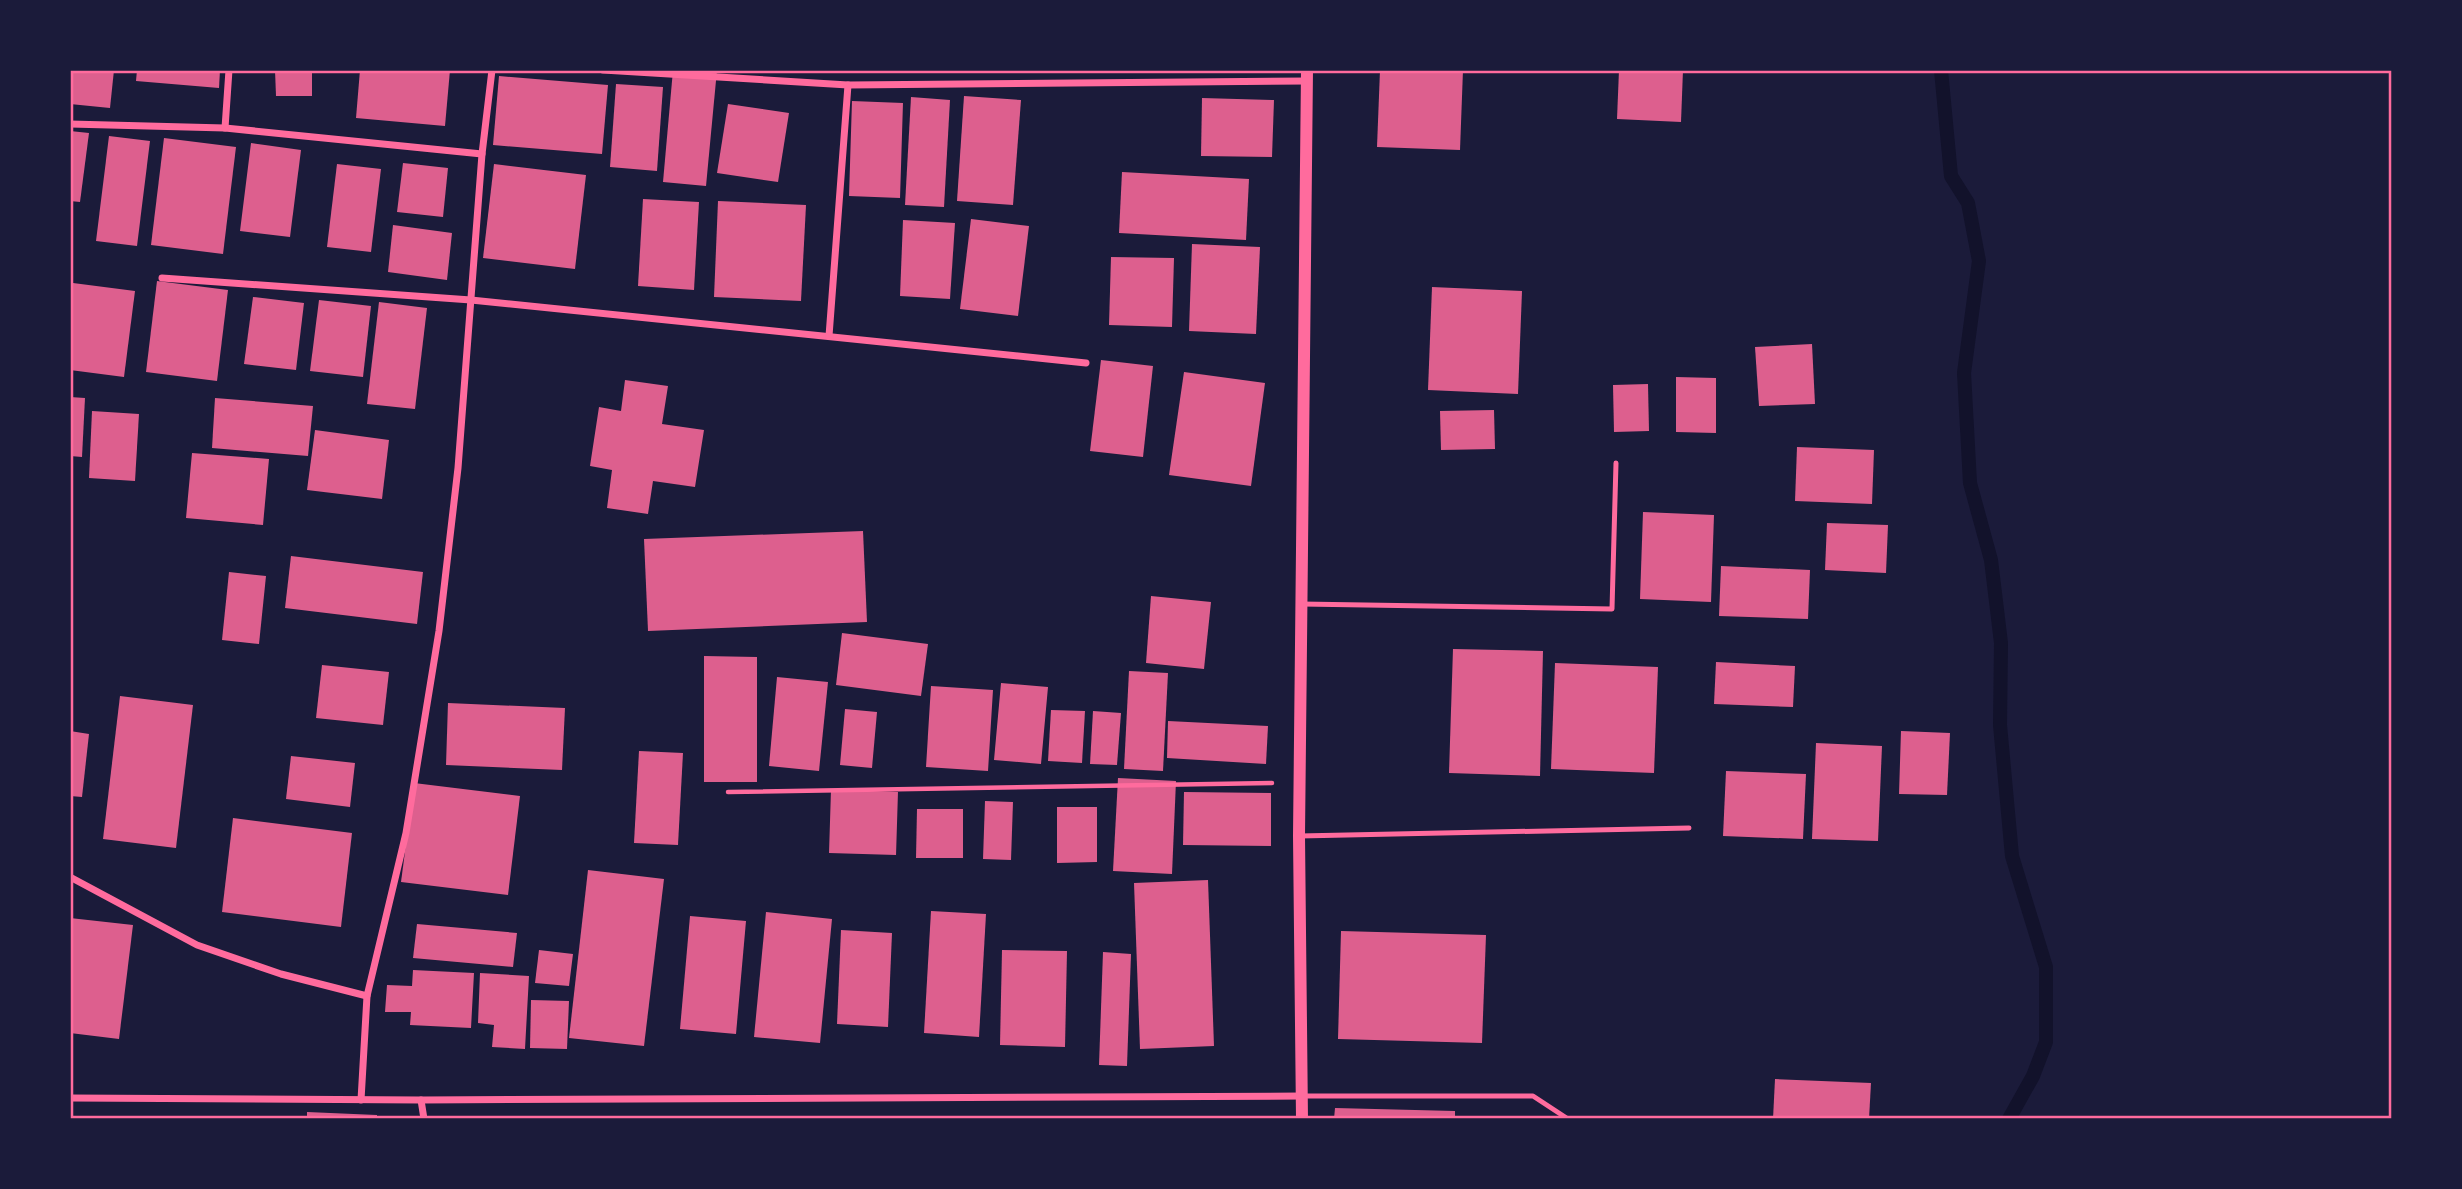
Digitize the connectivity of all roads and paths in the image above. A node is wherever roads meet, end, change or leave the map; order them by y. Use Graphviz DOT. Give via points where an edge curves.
graph roads {
  1 [pos="229,70"];
  2 [pos="492,70"];
  3 [pos="603,70"];
  4 [pos="1307,76"];
  5 [pos="848,85"];
  6 [pos="70,124"];
  7 [pos="225,128"];
  8 [pos="482,154"];
  9 [pos="162,278"];
  10 [pos="471,300"];
  11 [pos="829,336"];
  12 [pos="1086,363"];
  13 [pos="1616,463"];
  14 [pos="1301,604"];
  15 [pos="1301,782"];
  16 [pos="728,792"];
  17 [pos="1689,828"];
  18 [pos="1298,836"];
  19 [pos="70,877"];
  20 [pos="367,996"];
  21 [pos="1302,1096"];
  22 [pos="70,1098"];
  23 [pos="361,1100"];
  24 [pos="421,1100"];
  25 [pos="424,1119"];
  26 [pos="1302,1119"];
  27 [pos="1568,1119"];
  1 -- 7 [label="street"];
  2 -- 8 [label="street"];
  3 -- 5 [label="street"];
  4 -- 5 [label="street"];
  4 -- 14 [label="street"];
  5 -- 11 [label="street"];
  6 -- 7 [label="street"];
  7 -- 8 [label="street"];
  8 -- 10 [label="street"];
  9 -- 10 [label="street"];
  10 -- 11 [label="street"];
  10 -- 20 [label="street" via="439,631 406,833"];
  11 -- 12 [label="street"];
  13 -- 14 [label="lane" via="1612,609"];
  14 -- 15 [label="street"];
  15 -- 16 [label="path"];
  15 -- 18 [label="street"];
  17 -- 18 [label="lane"];
  18 -- 21 [label="street"];
  19 -- 20 [label="street" via="197,945 281,974"];
  20 -- 23 [label="street"];
  21 -- 24 [label="street"];
  21 -- 26 [label="street"];
  21 -- 27 [label="lane" via="1533,1096"];
  22 -- 23 [label="street"];
  23 -- 24 [label="street"];
  24 -- 25 [label="street"];
}
